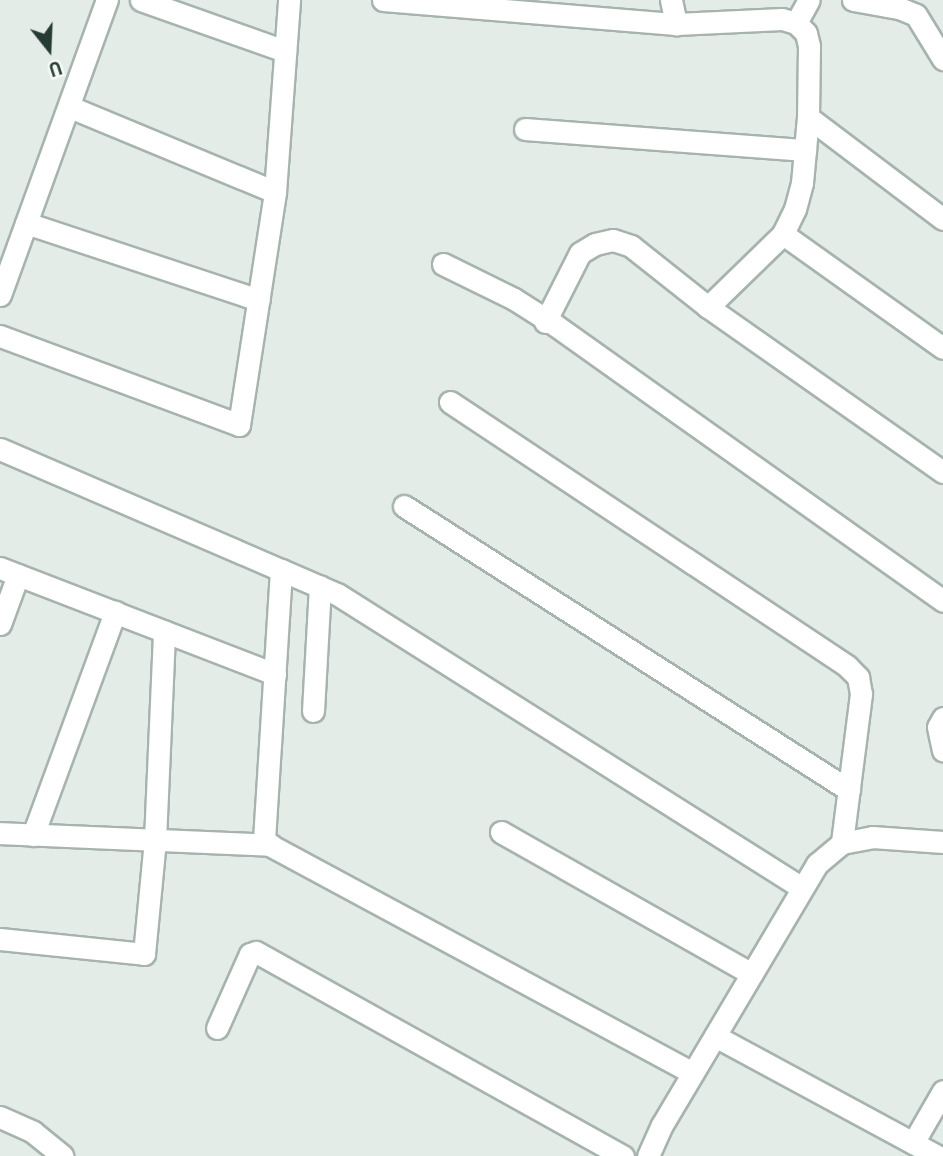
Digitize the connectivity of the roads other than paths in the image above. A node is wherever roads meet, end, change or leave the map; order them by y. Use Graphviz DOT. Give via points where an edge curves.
graph roads {
  1 [pos="107,0"];
  2 [pos="141,0"];
  3 [pos="289,0"];
  4 [pos="383,0"];
  5 [pos="671,0"];
  6 [pos="809,0"];
  7 [pos="853,0"];
  8 [pos="919,7"];
  9 [pos="796,23"];
  10 [pos="676,24"];
  11 [pos="285,51"];
  12 [pos="943,59"];
  13 [pos="70,107"];
  14 [pos="808,117"];
  15 [pos="525,129"];
  16 [pos="805,150"];
  17 [pos="275,191"];
  18 [pos="943,219"];
  19 [pos="26,223"];
  20 [pos="783,234"];
  21 [pos="443,264"];
  22 [pos="0,295"];
  23 [pos="258,300"];
  24 [pos="708,307"];
  25 [pos="545,321"];
  26 [pos="0,336"];
  27 [pos="943,348"];
  28 [pos="450,402"];
  29 [pos="0,450"];
  30 [pos="943,472"];
  31 [pos="404,506"];
  32 [pos="281,570"];
  33 [pos="9,571"];
  34 [pos="320,586"];
  35 [pos="943,601"];
  36 [pos="116,612"];
  37 [pos="0,624"];
  38 [pos="164,631"];
  39 [pos="275,674"];
  40 [pos="313,711"];
  41 [pos="943,718"];
  42 [pos="943,750"];
  43 [pos="849,790"];
  44 [pos="500,832"];
  45 [pos="0,833"];
  46 [pos="33,835"];
  47 [pos="156,840"];
  48 [pos="943,842"];
  49 [pos="842,843"];
  50 [pos="271,845"];
  51 [pos="802,888"];
  52 [pos="0,939"];
  53 [pos="752,974"];
  54 [pos="217,1028"];
  55 [pos="715,1036"];
  56 [pos="693,1073"];
  57 [pos="943,1091"];
  58 [pos="0,1117"];
  59 [pos="913,1143"];
  60 [pos="63,1156"];
  61 [pos="622,1156"];
  62 [pos="648,1156"];
  63 [pos="937,1156"];
  1 -- 13 [label="street"];
  2 -- 11 [label="street"];
  3 -- 11 [label="street"];
  4 -- 10 [label="street"];
  5 -- 10 [label="street"];
  6 -- 9 [label="street"];
  7 -- 8 [label="street"];
  8 -- 12 [label="street"];
  9 -- 10 [label="street" via="782,19"];
  9 -- 14 [label="street" via="806,33 809,46"];
  11 -- 17 [label="street"];
  13 -- 17 [label="street"];
  13 -- 19 [label="street"];
  14 -- 16 [label="street"];
  14 -- 18 [label="street"];
  15 -- 16 [label="street"];
  16 -- 20 [label="street" via="795,209"];
  17 -- 23 [label="street"];
  19 -- 22 [label="street"];
  19 -- 23 [label="street"];
  20 -- 24 [label="street"];
  20 -- 27 [label="street"];
  21 -- 25 [label="street" via="514,299"];
  23 -- 26 [label="street" via="239,425"];
  24 -- 25 [label="street" via="631,246 613,240 580,253"];
  24 -- 30 [label="street"];
  25 -- 35 [label="street"];
  28 -- 43 [label="street" via="847,666 858,677 861,694"];
  29 -- 32 [label="street"];
  31 -- 43 [label="street"];
  32 -- 34 [label="street"];
  32 -- 39 [label="street"];
  33 -- 36 [label="street"];
  33 -- 37 [label="street"];
  34 -- 40 [label="street"];
  34 -- 51 [label="street"];
  36 -- 38 [label="street"];
  36 -- 46 [label="street"];
  38 -- 39 [label="street"];
  38 -- 47 [label="street"];
  39 -- 50 [label="street" via="264,842"];
  41 -- 42 [label="street" via="938,727"];
  43 -- 49 [label="street"];
  44 -- 53 [label="street"];
  45 -- 46 [label="street"];
  46 -- 47 [label="street"];
  47 -- 50 [label="street"];
  47 -- 52 [label="street" via="144,954"];
  48 -- 49 [label="street" via="872,837"];
  49 -- 51 [label="street" via="817,864"];
  50 -- 56 [label="street"];
  51 -- 53 [label="street"];
  53 -- 55 [label="street"];
  54 -- 61 [label="street" via="250,954 257,952"];
  55 -- 56 [label="street"];
  55 -- 59 [label="street"];
  56 -- 62 [label="street"];
  57 -- 59 [label="street"];
  58 -- 60 [label="street" via="33,1132"];
  59 -- 63 [label="street"];
}
